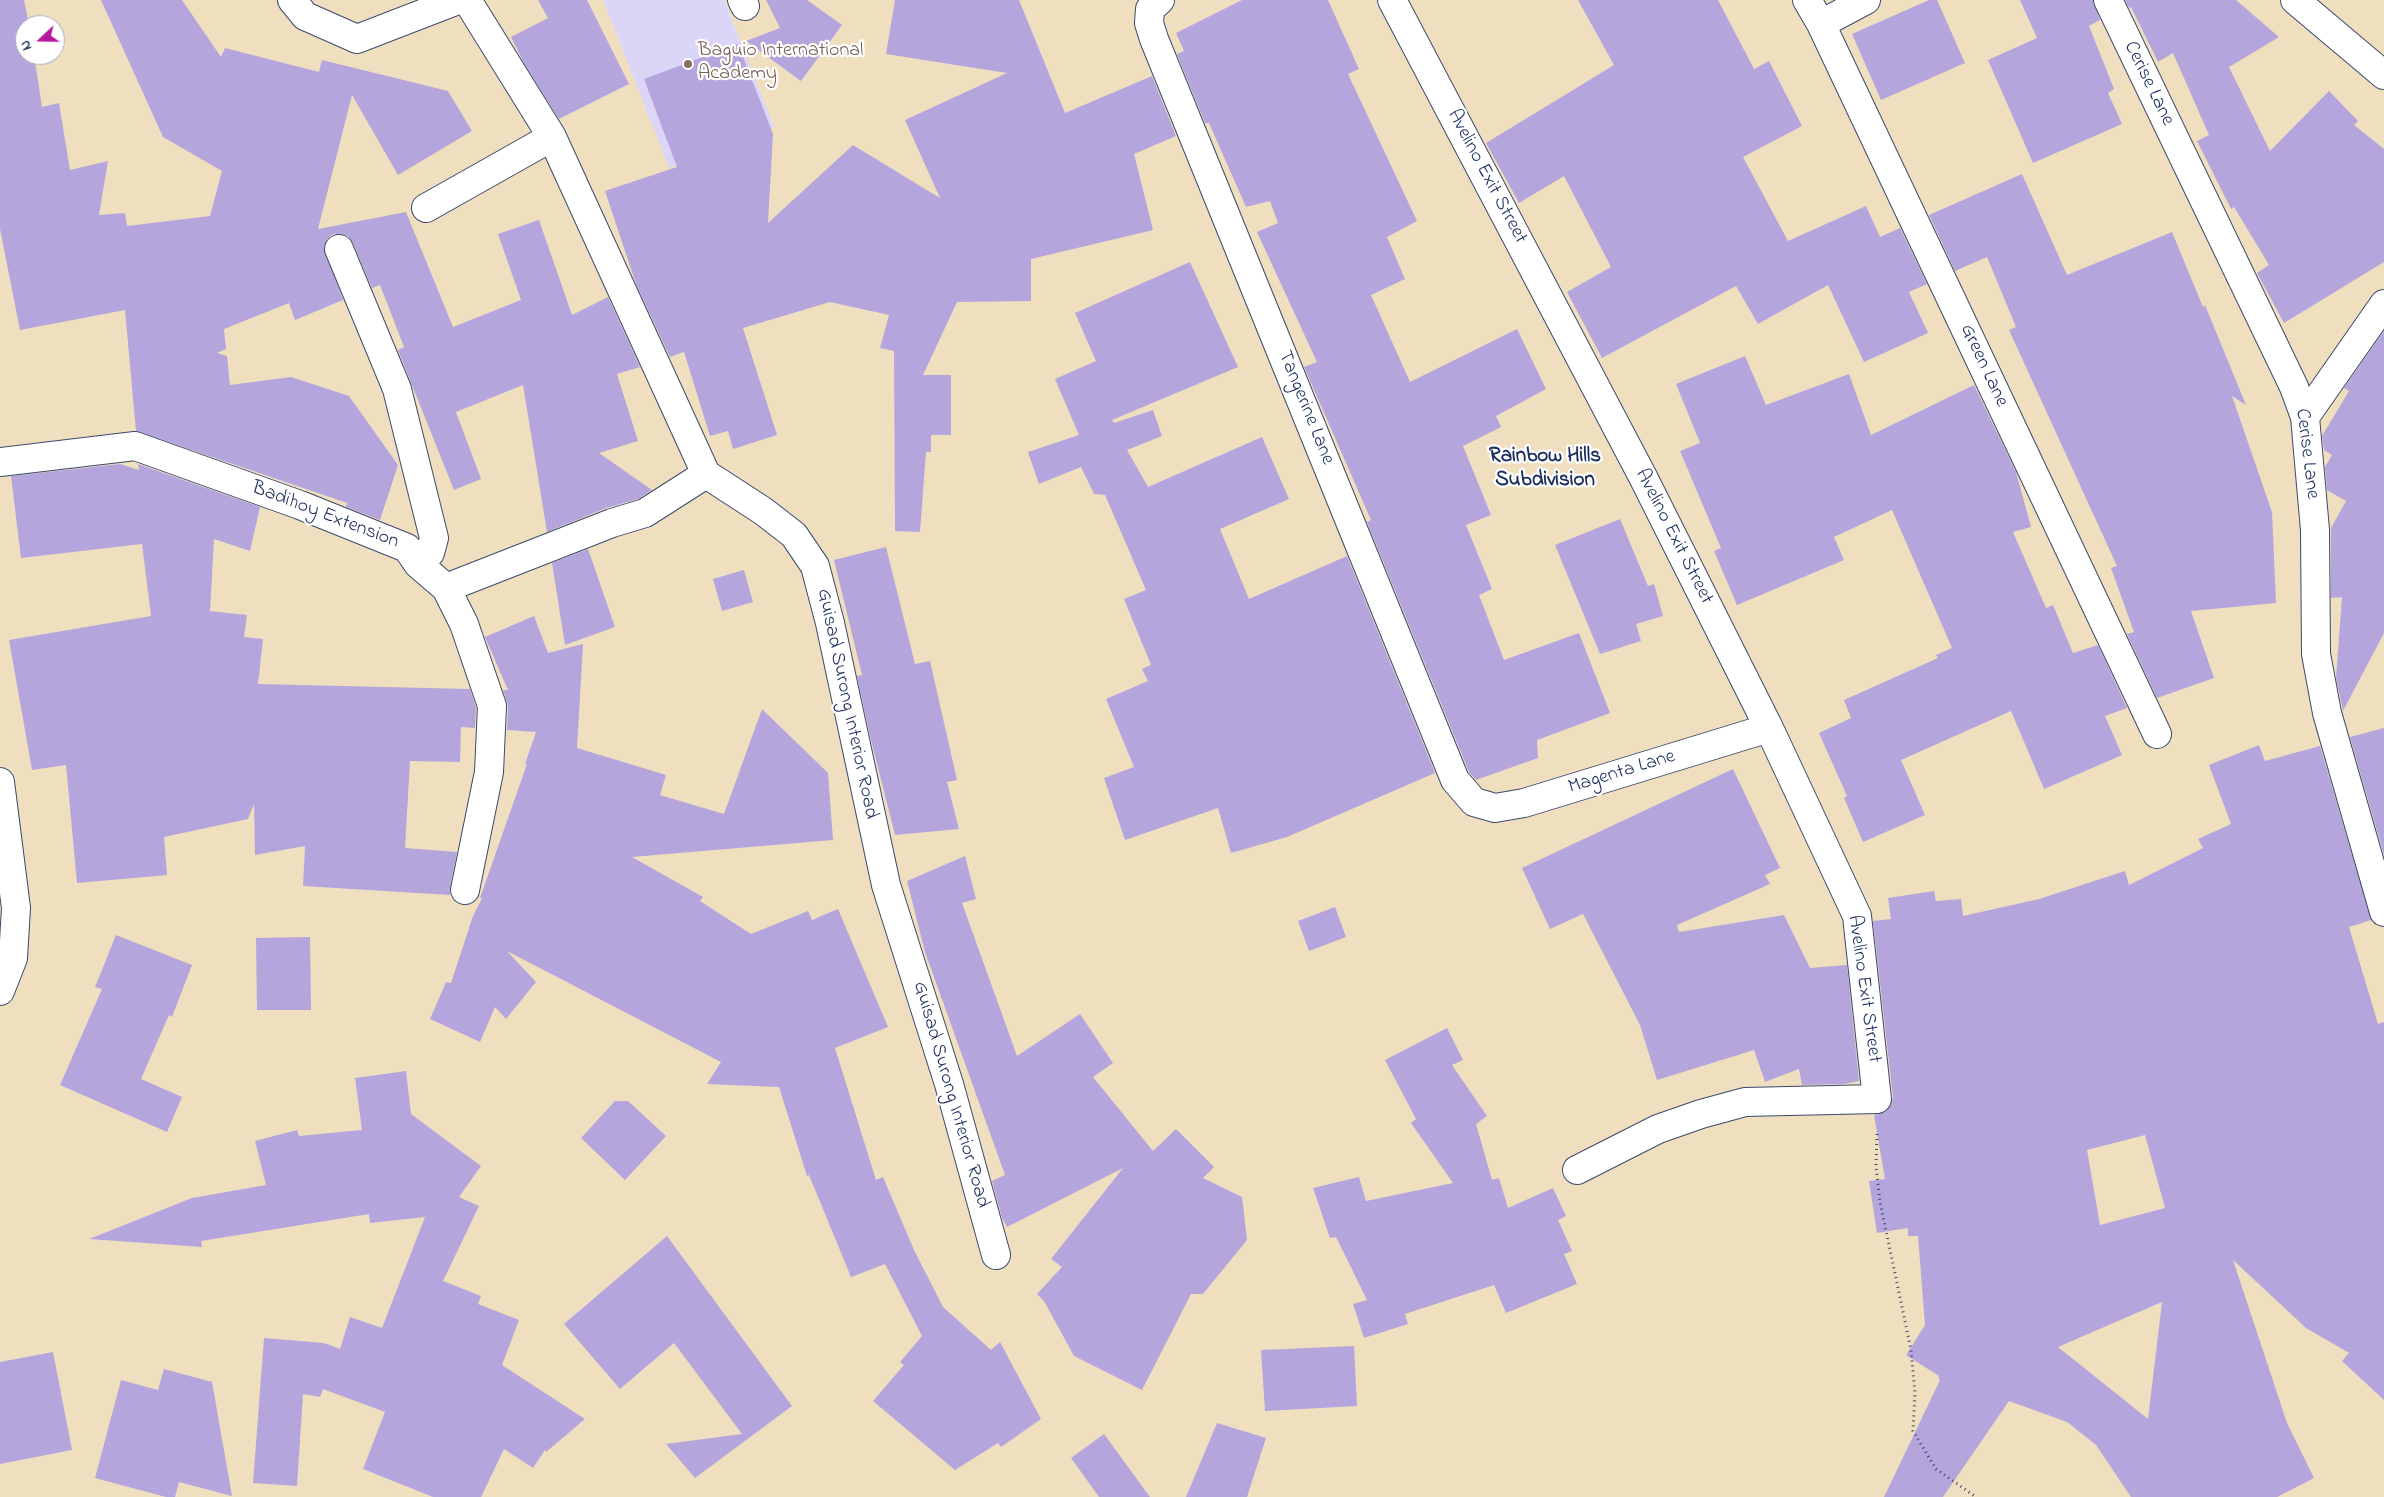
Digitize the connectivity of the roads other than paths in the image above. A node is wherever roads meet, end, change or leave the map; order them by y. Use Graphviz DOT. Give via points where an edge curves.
graph roads {
  1 [pos="292,0"];
  2 [pos="458,0"];
  3 [pos="467,0"];
  4 [pos="1392,0"];
  5 [pos="1807,0"];
  6 [pos="1866,0"];
  7 [pos="2108,0"];
  8 [pos="2295,0"];
  9 [pos="1155,4"];
  10 [pos="1821,24"];
  11 [pos="2384,75"];
  12 [pos="552,137"];
  13 [pos="426,208"];
  14 [pos="339,249"];
  15 [pos="2384,304"];
  16 [pos="2305,417"];
  17 [pos="0,462"];
  18 [pos="706,474"];
  19 [pos="418,564"];
  20 [pos="446,588"];
  21 [pos="1769,728"];
  22 [pos="2157,734"];
  23 [pos="0,782"];
  24 [pos="1474,802"];
  25 [pos="465,890"];
  26 [pos="2384,912"];
  27 [pos="0,991"];
  28 [pos="1578,1170"];
  29 [pos="996,1255"];
  1 -- 2 [label="street" via="305,16 357,40"];
  3 -- 12 [label="street"];
  4 -- 21 [label="street, Avelino Exit Street" via="1634,460"];
  5 -- 10 [label="street, Green Lane"];
  6 -- 10 [label="street"];
  7 -- 16 [label="street, Cerise Lane" via="2294,387"];
  8 -- 11 [label="street"];
  9 -- 24 [label="street, Tangerine Lane" via="1149,23 1154,39 1455,780"];
  10 -- 22 [label="street, Green Lane"];
  12 -- 13 [label="street"];
  12 -- 18 [label="street"];
  14 -- 19 [label="street" via="397,389 434,538 430,553"];
  15 -- 16 [label="street"];
  16 -- 26 [label="street, Cerise Lane" via="2315,530 2316,654 2327,713"];
  17 -- 19 [label="street, Badihoy Extension" via="135,446 300,505 407,548"];
  18 -- 20 [label="street" via="645,512"];
  18 -- 29 [label="street, Guisad Surong Interior Road" via="764,511 794,536 815,566 886,885 949,1084"];
  19 -- 20 [label="street, Badihoy Extension"];
  20 -- 25 [label="street, Badihoy Extension" via="464,624 492,706 489,772"];
  21 -- 24 [label="street, Magenta Lane" via="1524,803 1495,808"];
  21 -- 28 [label="street, Avelino Exit Street" via="1857,916 1877,1099 1745,1102 1658,1129"];
  23 -- 27 [label="street" via="16,908 13,958"];
}
